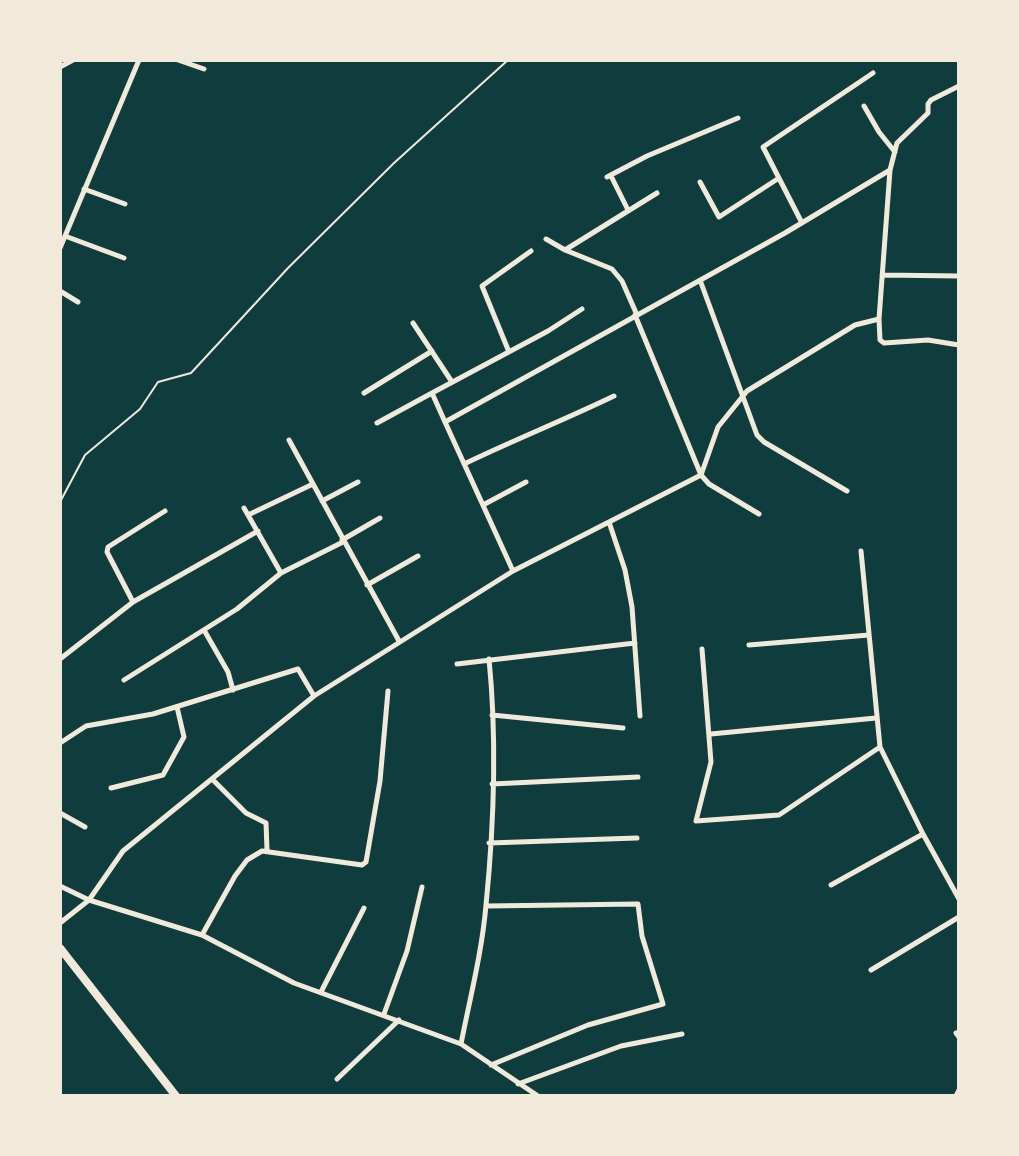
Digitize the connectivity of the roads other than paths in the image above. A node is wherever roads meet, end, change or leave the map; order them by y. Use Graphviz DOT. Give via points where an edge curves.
graph roads {
  1 [pos="73,60"];
  2 [pos="139,60"];
  3 [pos="178,60"];
  4 [pos="60,67"];
  5 [pos="204,69"];
  6 [pos="873,73"];
  7 [pos="959,86"];
  8 [pos="864,106"];
  9 [pos="738,118"];
  10 [pos="895,152"];
  11 [pos="890,170"];
  12 [pos="779,178"];
  13 [pos="700,182"];
  14 [pos="84,189"];
  15 [pos="657,193"];
  16 [pos="125,204"];
  17 [pos="628,210"];
  18 [pos="802,222"];
  19 [pos="65,236"];
  20 [pos="546,239"];
  21 [pos="60,248"];
  22 [pos="565,250"];
  23 [pos="531,251"];
  24 [pos="124,258"];
  25 [pos="882,275"];
  26 [pos="959,276"];
  27 [pos="700,280"];
  28 [pos="60,291"];
  29 [pos="78,302"];
  30 [pos="582,309"];
  31 [pos="636,315"];
  32 [pos="879,319"];
  33 [pos="412,323"];
  34 [pos="959,345"];
  35 [pos="432,351"];
  36 [pos="509,352"];
  37 [pos="452,382"];
  38 [pos="364,393"];
  39 [pos="432,393"];
  40 [pos="614,396"];
  41 [pos="742,396"];
  42 [pos="445,422"];
  43 [pos="377,423"];
  44 [pos="290,440"];
  45 [pos="464,464"];
  46 [pos="701,475"];
  47 [pos="358,482"];
  48 [pos="526,482"];
  49 [pos="313,484"];
  50 [pos="847,491"];
  51 [pos="322,501"];
  52 [pos="483,506"];
  53 [pos="244,508"];
  54 [pos="165,512"];
  55 [pos="759,514"];
  56 [pos="248,515"];
  57 [pos="380,518"];
  58 [pos="609,522"];
  59 [pos="258,531"];
  60 [pos="342,541"];
  61 [pos="861,551"];
  62 [pos="418,556"];
  63 [pos="513,571"];
  64 [pos="281,573"];
  65 [pos="367,585"];
  66 [pos="133,602"];
  67 [pos="204,630"];
  68 [pos="869,635"];
  69 [pos="399,641"];
  70 [pos="635,643"];
  71 [pos="749,645"];
  72 [pos="702,649"];
  73 [pos="60,659"];
  74 [pos="489,659"];
  75 [pos="458,664"];
  76 [pos="124,680"];
  77 [pos="233,690"];
  78 [pos="388,691"];
  79 [pos="314,696"];
  80 [pos="177,707"];
  81 [pos="492,716"];
  82 [pos="640,716"];
  83 [pos="876,718"];
  84 [pos="623,728"];
  85 [pos="711,734"];
  86 [pos="60,743"];
  87 [pos="880,747"];
  88 [pos="638,777"];
  89 [pos="212,779"];
  90 [pos="492,784"];
  91 [pos="111,788"];
  92 [pos="60,813"];
  93 [pos="84,827"];
  94 [pos="922,834"];
  95 [pos="637,838"];
  96 [pos="489,843"];
  97 [pos="267,850"];
  98 [pos="831,885"];
  99 [pos="60,886"];
  100 [pos="422,886"];
  101 [pos="959,899"];
  102 [pos="89,900"];
  103 [pos="486,906"];
  104 [pos="364,908"];
  105 [pos="959,917"];
  106 [pos="60,923"];
  107 [pos="202,935"];
  108 [pos="60,948"];
  109 [pos="871,970"];
  110 [pos="321,992"];
  111 [pos="384,1014"];
  112 [pos="399,1020"];
  113 [pos="682,1034"];
  114 [pos="461,1044"];
  115 [pos="491,1065"];
  116 [pos="337,1079"];
  117 [pos="518,1084"];
  118 [pos="959,1090"];
  119 [pos="176,1096"];
  120 [pos="538,1096"];
  121 [pos="956,1096"];
  1 -- 4 [label="street"];
  2 -- 14 [label="street"];
  3 -- 5 [label="street"];
  6 -- 12 [label="street" via="763,147"];
  7 -- 10 [label="street" via="932,99 928,113 897,143"];
  8 -- 10 [label="street"];
  9 -- 17 [label="street" via="647,156 609,177"];
  10 -- 11 [label="street"];
  11 -- 18 [label="street"];
  11 -- 25 [label="street"];
  12 -- 13 [label="street" via="720,217"];
  12 -- 18 [label="street"];
  14 -- 16 [label="street"];
  14 -- 19 [label="street"];
  15 -- 17 [label="street"];
  17 -- 22 [label="street"];
  18 -- 27 [label="street"];
  19 -- 21 [label="street"];
  19 -- 24 [label="street"];
  20 -- 22 [label="street"];
  22 -- 31 [label="street" via="612,268"];
  23 -- 36 [label="street" via="482,286"];
  25 -- 26 [label="street"];
  25 -- 32 [label="street"];
  27 -- 31 [label="street"];
  27 -- 41 [label="street"];
  28 -- 29 [label="street"];
  30 -- 36 [label="street"];
  31 -- 42 [label="street"];
  31 -- 46 [label="street"];
  32 -- 34 [label="street" via="880,340 884,343 928,340"];
  32 -- 41 [label="street" via="847,330"];
  33 -- 35 [label="street"];
  35 -- 37 [label="street"];
  35 -- 38 [label="street"];
  36 -- 37 [label="street"];
  37 -- 39 [label="street"];
  39 -- 42 [label="street"];
  39 -- 43 [label="street"];
  40 -- 45 [label="street"];
  41 -- 46 [label="street" via="718,427"];
  41 -- 50 [label="street" via="757,435 764,442"];
  42 -- 45 [label="street"];
  44 -- 49 [label="street"];
  45 -- 52 [label="street"];
  46 -- 55 [label="street" via="708,484"];
  46 -- 58 [label="street"];
  47 -- 51 [label="street"];
  48 -- 52 [label="street"];
  49 -- 51 [label="street"];
  49 -- 56 [label="street"];
  51 -- 60 [label="street"];
  52 -- 63 [label="street"];
  53 -- 56 [label="street"];
  54 -- 66 [label="street" via="108,547"];
  56 -- 59 [label="street"];
  57 -- 60 [label="street"];
  58 -- 63 [label="street"];
  58 -- 70 [label="street" via="627,579"];
  59 -- 64 [label="street"];
  59 -- 66 [label="street"];
  60 -- 64 [label="street"];
  60 -- 65 [label="street"];
  61 -- 68 [label="street"];
  62 -- 65 [label="street"];
  63 -- 69 [label="street"];
  64 -- 67 [label="street"];
  65 -- 69 [label="street"];
  66 -- 73 [label="street"];
  67 -- 76 [label="street"];
  67 -- 77 [label="street" via="228,672"];
  68 -- 71 [label="street"];
  68 -- 83 [label="street"];
  69 -- 79 [label="street"];
  70 -- 74 [label="street"];
  70 -- 82 [label="street"];
  72 -- 85 [label="street"];
  74 -- 75 [label="street"];
  74 -- 81 [label="street"];
  77 -- 79 [label="street" via="298,669"];
  77 -- 80 [label="street"];
  78 -- 97 [label="street" via="381,781 366,862 362,865"];
  79 -- 89 [label="street"];
  80 -- 86 [label="street" via="86,726"];
  80 -- 91 [label="street" via="184,737 163,775"];
  81 -- 84 [label="street"];
  81 -- 90 [label="street"];
  83 -- 85 [label="street"];
  83 -- 87 [label="street"];
  85 -- 87 [label="street" via="711,762 696,821 779,815"];
  87 -- 94 [label="street"];
  88 -- 90 [label="street"];
  89 -- 97 [label="street" via="246,813 266,823"];
  89 -- 102 [label="street" via="123,851"];
  90 -- 96 [label="street"];
  92 -- 93 [label="street"];
  94 -- 98 [label="street"];
  94 -- 101 [label="street"];
  95 -- 96 [label="street"];
  96 -- 103 [label="street"];
  97 -- 107 [label="street" via="247,860"];
  99 -- 102 [label="street"];
  100 -- 111 [label="street" via="407,951"];
  102 -- 106 [label="street"];
  102 -- 107 [label="street"];
  103 -- 114 [label="street"];
  103 -- 115 [label="street" via="638,904 642,936 663,1004 588,1025"];
  104 -- 110 [label="street"];
  105 -- 109 [label="street"];
  107 -- 110 [label="street" via="294,983"];
  108 -- 119 [label="main road"];
  110 -- 111 [label="street"];
  111 -- 112 [label="street"];
  112 -- 114 [label="street"];
  112 -- 116 [label="street"];
  113 -- 117 [label="street" via="621,1046"];
  114 -- 115 [label="street"];
  115 -- 117 [label="street"];
  117 -- 120 [label="street"];
  118 -- 121 [label="street"];
}
